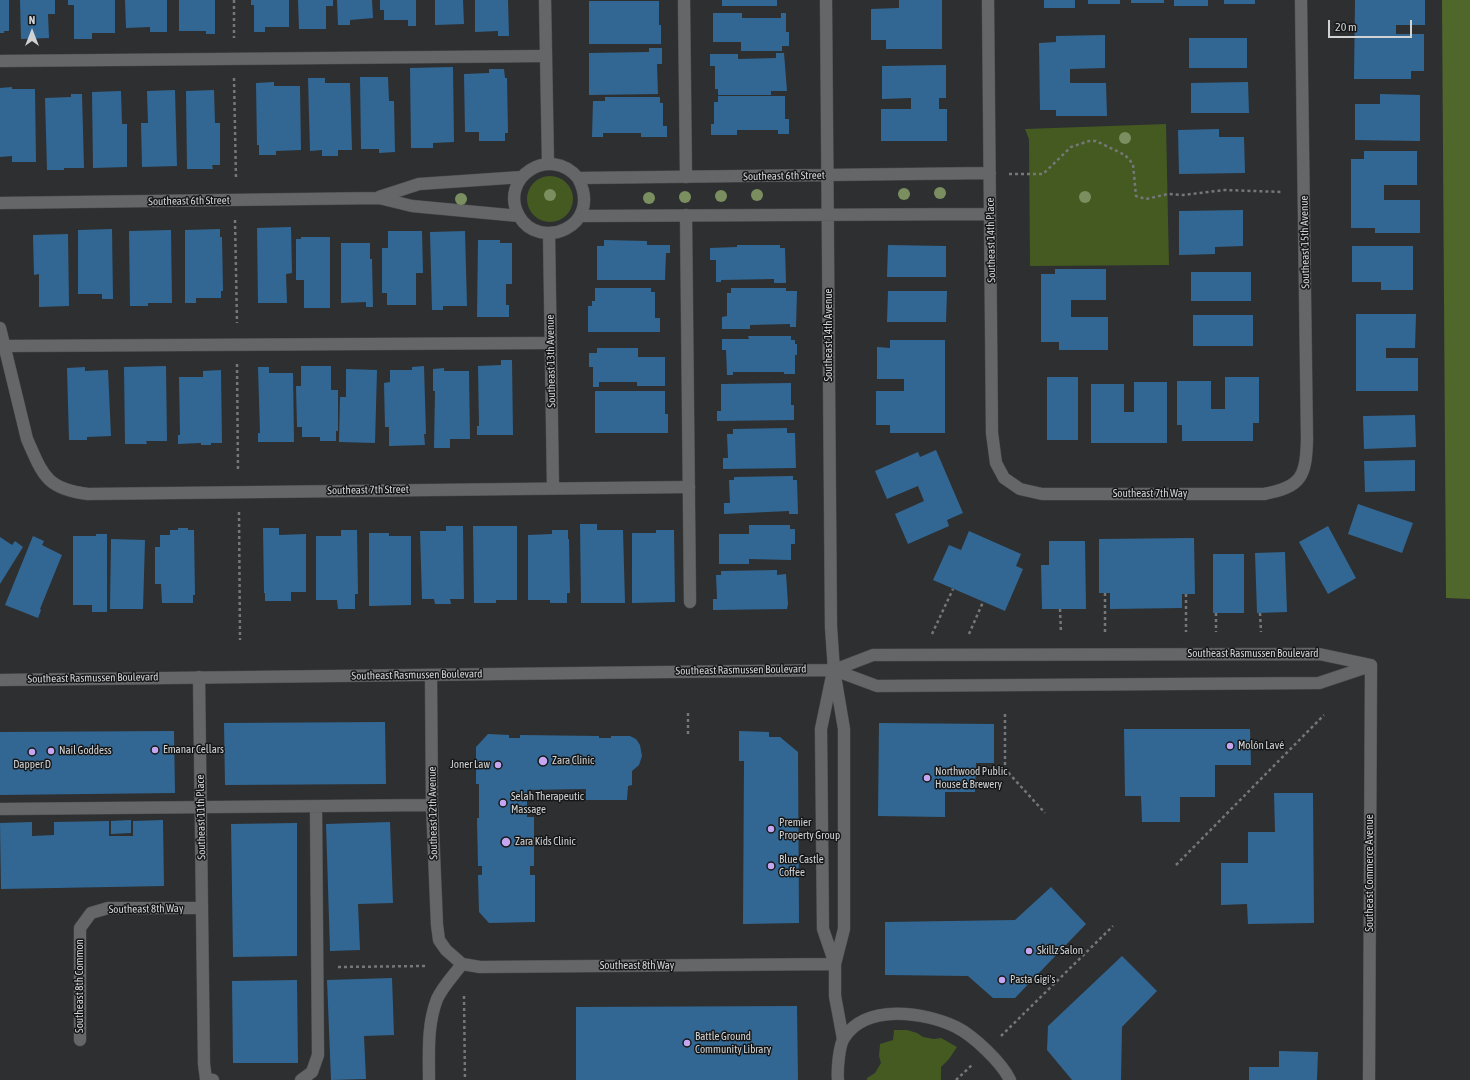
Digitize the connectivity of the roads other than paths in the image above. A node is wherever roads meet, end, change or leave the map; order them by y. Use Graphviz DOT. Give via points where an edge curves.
graph roads {
  1 [pos="545,0"];
  2 [pos="684,0"];
  3 [pos="826,0"];
  4 [pos="988,0"];
  5 [pos="1301,0"];
  6 [pos="546,56"];
  7 [pos="0,61"];
  8 [pos="548,163"];
  9 [pos="990,173"];
  10 [pos="828,175"];
  11 [pos="522,176"];
  12 [pos="686,176"];
  13 [pos="578,178"];
  14 [pos="379,198"];
  15 [pos="0,203"];
  16 [pos="686,214"];
  17 [pos="990,214"];
  18 [pos="519,216"];
  19 [pos="580,216"];
  20 [pos="828,216"];
  21 [pos="549,233"];
  22 [pos="0,328"];
  23 [pos="550,343"];
  24 [pos="4,346"];
  25 [pos="1004,478"];
  26 [pos="1297,482"];
  27 [pos="689,487"];
  28 [pos="553,488"];
  29 [pos="690,602"];
  30 [pos="1371,665"];
  31 [pos="834,670"];
  32 [pos="431,675"];
  33 [pos="199,677"];
  34 [pos="0,680"];
  35 [pos="432,805"];
  36 [pos="316,806"];
  37 [pos="201,807"];
  38 [pos="0,809"];
  39 [pos="202,908"];
  40 [pos="91,913"];
  41 [pos="462,964"];
  42 [pos="834,964"];
  43 [pos="843,1039"];
  44 [pos="80,1040"];
  45 [pos="208,1080"];
  46 [pos="301,1080"];
  47 [pos="429,1080"];
  48 [pos="838,1080"];
  49 [pos="1010,1080"];
  50 [pos="1369,1080"];
  1 -- 6 [label="street"];
  2 -- 12 [label="street"];
  3 -- 10 [label="street, Southeast 14th Avenue"];
  4 -- 9 [label="street, Southeast 14th Place"];
  5 -- 26 [label="street, Southeast 15th Avenue" via="1307,456"];
  6 -- 7 [label="street"];
  6 -- 8 [label="street"];
  8 -- 11 [label="street, Southeast 6th Street" via="531,169"];
  8 -- 13 [label="street" via="566,168"];
  9 -- 10 [label="street, Southeast 6th Street"];
  9 -- 17 [label="street, Southeast 14th Place"];
  10 -- 12 [label="street, Southeast 6th Street"];
  10 -- 20 [label="street, Southeast 14th Avenue"];
  11 -- 14 [label="street, Southeast 6th Street" via="419,184"];
  11 -- 18 [label="street" via="516,187 514,199"];
  12 -- 13 [label="street, Southeast 6th Street"];
  13 -- 19 [label="street" via="584,191 584,206"];
  14 -- 15 [label="street, Southeast 6th Street"];
  14 -- 18 [label="street, Southeast 6th Street" via="412,206"];
  16 -- 19 [label="street"];
  16 -- 20 [label="street"];
  16 -- 27 [label="street"];
  17 -- 20 [label="street"];
  17 -- 25 [label="street, Southeast 14th Place" via="992,433 996,463"];
  18 -- 21 [label="street" via="527,226"];
  19 -- 21 [label="street" via="568,229"];
  20 -- 31 [label="street, Southeast 14th Avenue" via="831,627"];
  21 -- 23 [label="street, Southeast 13th Avenue"];
  22 -- 24 [label="street"];
  23 -- 24 [label="street"];
  23 -- 28 [label="street, Southeast 13th Avenue"];
  24 -- 28 [label="street, Southeast 7th Street" via="27,439 41,470 59,488 72,492 88,494"];
  25 -- 26 [label="street, Southeast 7th Way" via="1020,489 1042,494 1264,494 1289,488"];
  27 -- 28 [label="street, Southeast 7th Street"];
  27 -- 29 [label="street"];
  30 -- 31 [label="street, Southeast Rasmussen Boulevard" via="1319,654 873,655"];
  30 -- 31 [label="street, Southeast Rasmussen Boulevard" via="1319,683 877,686"];
  30 -- 50 [label="street, Southeast Commerce Avenue"];
  31 -- 32 [label="street, Southeast Rasmussen Boulevard"];
  31 -- 42 [label="street, Southeast 14th Avenue" via="844,729 844,929"];
  31 -- 42 [label="street, Southeast 14th Avenue" via="821,729 823,929"];
  32 -- 33 [label="street, Southeast Rasmussen Boulevard"];
  32 -- 35 [label="street, Southeast 12th Avenue"];
  33 -- 34 [label="street, Southeast Rasmussen Boulevard"];
  33 -- 37 [label="street, Southeast 11th Place"];
  35 -- 36 [label="street"];
  35 -- 41 [label="street, Southeast 12th Avenue" via="439,940"];
  36 -- 37 [label="street"];
  36 -- 46 [label="street" via="318,1055 312,1072"];
  37 -- 38 [label="street"];
  37 -- 39 [label="street, Southeast 11th Place"];
  39 -- 40 [label="street, Southeast 8th Way" via="108,908"];
  39 -- 45 [label="street, Southeast 11th Place" via="204,1064"];
  40 -- 44 [label="street, Southeast 8th Common" via="80,928"];
  41 -- 42 [label="street, Southeast 8th Way" via="480,967"];
  41 -- 47 [label="street" via="442,991 434,1008 430,1028"];
  42 -- 43 [label="street, Southeast 14th Avenue" via="835,996"];
  43 -- 48 [label="street" via="837,1070"];
  43 -- 49 [label="street" via="858,1023 880,1015 912,1014 941,1021 965,1032 1003,1067"];
}
